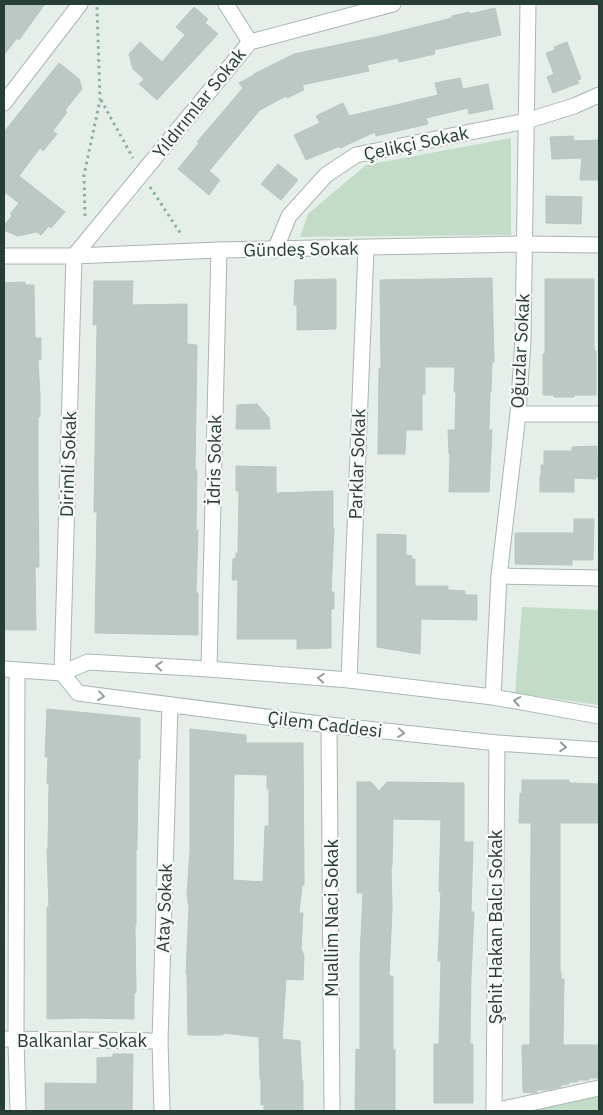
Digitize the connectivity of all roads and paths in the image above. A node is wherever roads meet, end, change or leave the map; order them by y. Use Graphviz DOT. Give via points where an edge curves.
graph roads {
  1 [pos="80,4"];
  2 [pos="97,4"];
  3 [pos="226,4"];
  4 [pos="393,4"];
  5 [pos="528,4"];
  6 [pos="250,42"];
  7 [pos="599,95"];
  8 [pos="4,103"];
  9 [pos="526,121"];
  10 [pos="86,240"];
  11 [pos="524,244"];
  12 [pos="599,244"];
  13 [pos="366,248"];
  14 [pos="219,250"];
  15 [pos="275,250"];
  16 [pos="4,256"];
  17 [pos="74,256"];
  18 [pos="518,414"];
  19 [pos="599,414"];
  20 [pos="499,576"];
  21 [pos="599,578"];
  22 [pos="208,669"];
  23 [pos="11,670"];
  24 [pos="62,673"];
  25 [pos="349,680"];
  26 [pos="493,696"];
  27 [pos="170,705"];
  28 [pos="599,716"];
  29 [pos="329,725"];
  30 [pos="497,743"];
  31 [pos="599,750"];
  32 [pos="10,1040"];
  33 [pos="160,1041"];
  34 [pos="599,1088"];
  35 [pos="18,1111"];
  36 [pos="162,1111"];
  37 [pos="332,1111"];
  38 [pos="494,1111"];
  1 -- 8 [label="street"];
  2 -- 10 [label="path" via="100,100 84,175"];
  3 -- 6 [label="street"];
  4 -- 6 [label="street, Yıldırımlar Sokak"];
  5 -- 9 [label="street, Oğuzlar Sokak"];
  6 -- 10 [label="street, Yıldırımlar Sokak"];
  7 -- 9 [label="street, Çelikçi Sokak"];
  9 -- 11 [label="street, Oğuzlar Sokak"];
  9 -- 15 [label="street, Çelikçi Sokak" via="356,155 326,175 289,216"];
  10 -- 17 [label="street, Yıldırımlar Sokak"];
  11 -- 12 [label="street, Gündeş Sokak"];
  11 -- 13 [label="street, Gündeş Sokak"];
  11 -- 18 [label="street, Oğuzlar Sokak"];
  13 -- 15 [label="street, Gündeş Sokak"];
  13 -- 25 [label="street, Parklar Sokak"];
  14 -- 15 [label="street, Gündeş Sokak"];
  14 -- 17 [label="street, Gündeş Sokak"];
  14 -- 22 [label="street, İdris Sokak"];
  16 -- 17 [label="street, Gündeş Sokak"];
  17 -- 24 [label="street, Dirimli Sokak"];
  18 -- 19 [label="street"];
  18 -- 20 [label="street, Oğuzlar Sokak"];
  20 -- 21 [label="street"];
  20 -- 26 [label="street, Oğuzlar Sokak"];
  22 -- 24 [label="street, one-way" via="88,662"];
  25 -- 22 [label="street, one-way"];
  23 -- 24 [label="street"];
  23 -- 32 [label="street"];
  24 -- 27 [label="street, Çilem Caddesi, one-way" via="78,693"];
  25 -- 26 [label="street"];
  28 -- 26 [label="street, one-way"];
  27 -- 29 [label="street, Çilem Caddesi"];
  27 -- 33 [label="street, Atay Sokak"];
  29 -- 30 [label="street, Çilem Caddesi, one-way"];
  29 -- 37 [label="street, Muallim Naci Sokak"];
  30 -- 31 [label="street, Çilem Caddesi, one-way"];
  30 -- 38 [label="street, Şehit Hakan Balcı Sokak"];
  32 -- 33 [label="street, Balkanlar Sokak"];
  32 -- 35 [label="street"];
  33 -- 36 [label="street, Atay Sokak"];
  34 -- 38 [label="street"];
}
